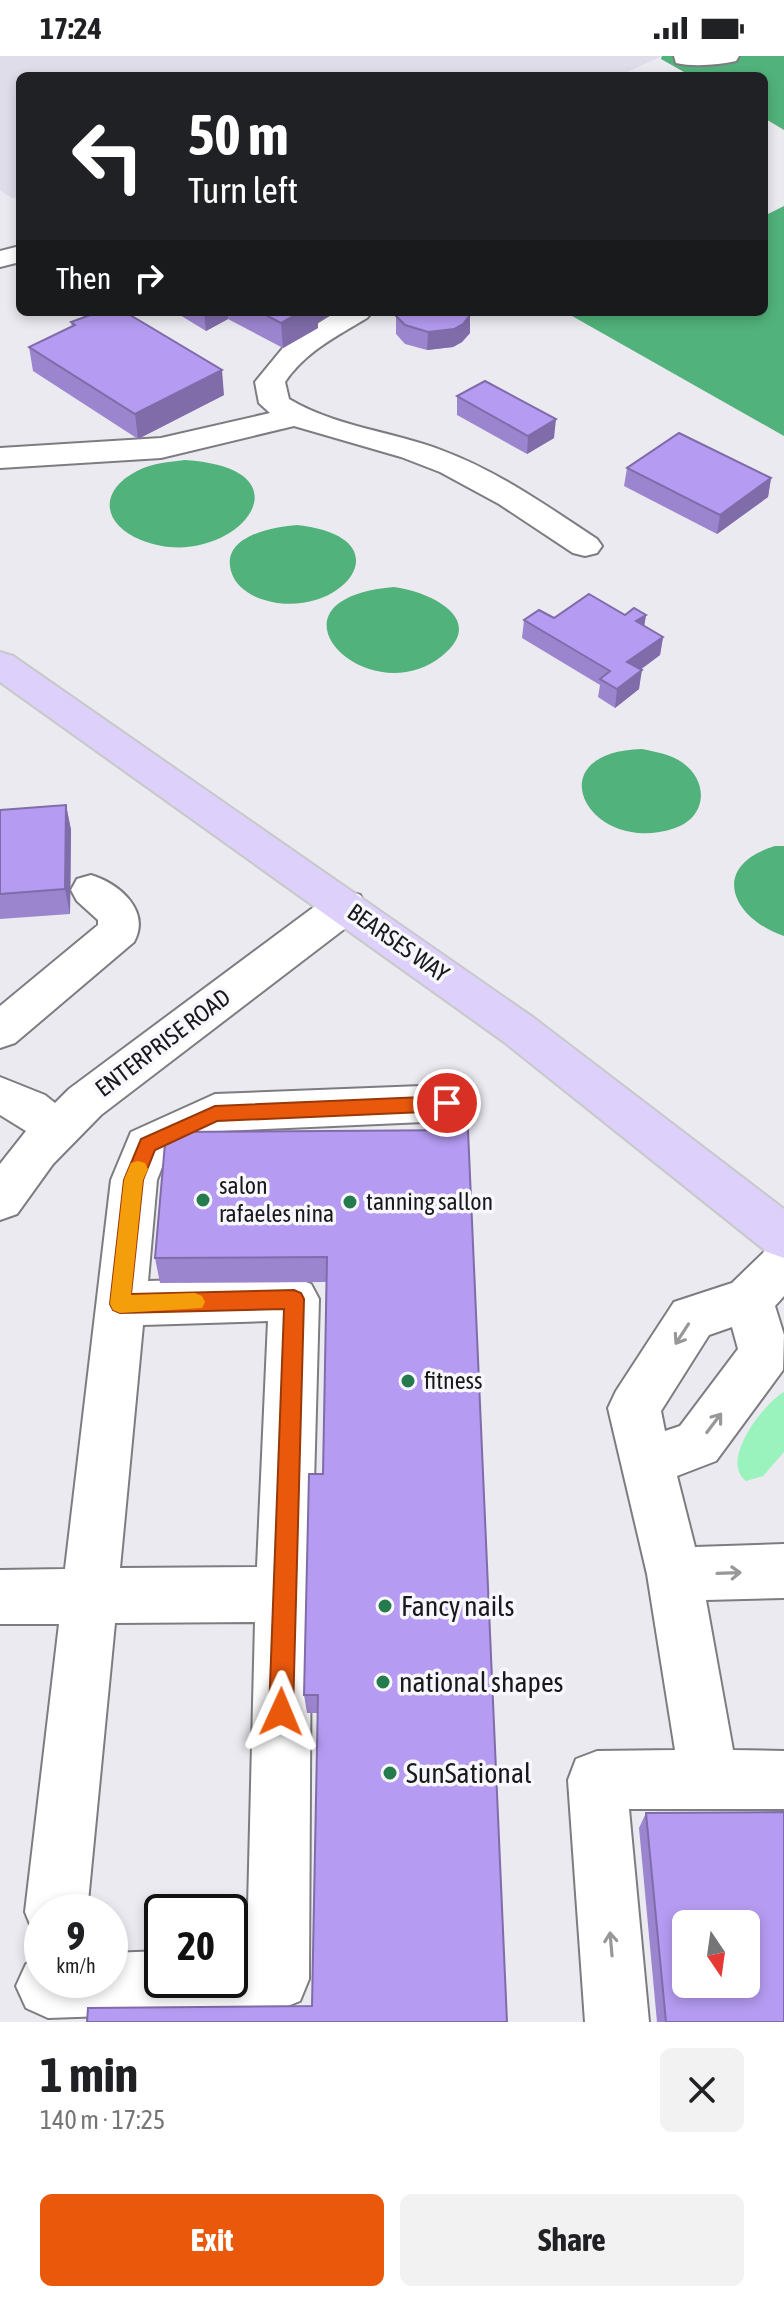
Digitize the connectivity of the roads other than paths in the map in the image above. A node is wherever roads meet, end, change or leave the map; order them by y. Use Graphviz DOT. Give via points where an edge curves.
graph roads {
  1 [pos="727,56"];
  2 [pos="685,63"];
  3 [pos="350,316"];
  4 [pos="294,417"];
  5 [pos="0,458"];
  6 [pos="585,546"];
  7 [pos="0,664"];
  8 [pos="91,890"];
  9 [pos="345,906"];
  10 [pos="0,1031"];
  11 [pos="0,1095"];
  12 [pos="447,1103"];
  13 [pos="57,1130"];
  14 [pos="0,1200"];
  15 [pos="784,1237"];
  16 [pos="784,1264"];
  17 [pos="748,1300"];
  18 [pos="120,1304"];
  19 [pos="649,1461"];
  20 [pos="784,1571"];
  21 [pos="674,1574"];
  22 [pos="283,1594"];
  23 [pos="0,1597"];
  24 [pos="89,1597"];
  25 [pos="709,1779"];
  26 [pos="784,1780"];
  27 [pos="58,1894"];
  28 [pos="128,1990"];
  29 [pos="617,2022"];
  1 -- 2 [label="street"];
  3 -- 4 [label="street" via="295,348 270,382 275,403"];
  4 -- 5 [label="street" via="161,448"];
  4 -- 6 [label="street" via="432,457 512,497"];
  7 -- 9 [label="main road, BEARSES WAY"];
  8 -- 10 [label="street" via="119,915 119,931"];
  9 -- 13 [label="street, ENTERPRISE ROAD" via="115,1078"];
  9 -- 15 [label="main road, BEARSES WAY" via="519,1030"];
  11 -- 13 [label="street" via="29,1108"];
  12 -- 18 [label="street" via="215,1113 147,1145 134,1180"];
  13 -- 14 [label="street, ENTERPRISE ROAD"];
  16 -- 17 [label="street"];
  19 -- 17 [label="street, one-way" via="698,1444 765,1354"];
  17 -- 19 [label="street, one-way" via="692,1318 634,1408"];
  18 -- 22 [label="street" via="294,1299"];
  18 -- 24 [label="street"];
  19 -- 21 [label="street"];
  21 -- 20 [label="street, one-way"];
  21 -- 25 [label="street"];
  22 -- 24 [label="street"];
  22 -- 28 [label="street" via="278,1979"];
  23 -- 24 [label="street"];
  24 -- 27 [label="street"];
  25 -- 26 [label="street"];
  29 -- 25 [label="street, one-way" via="597,1780"];
}
